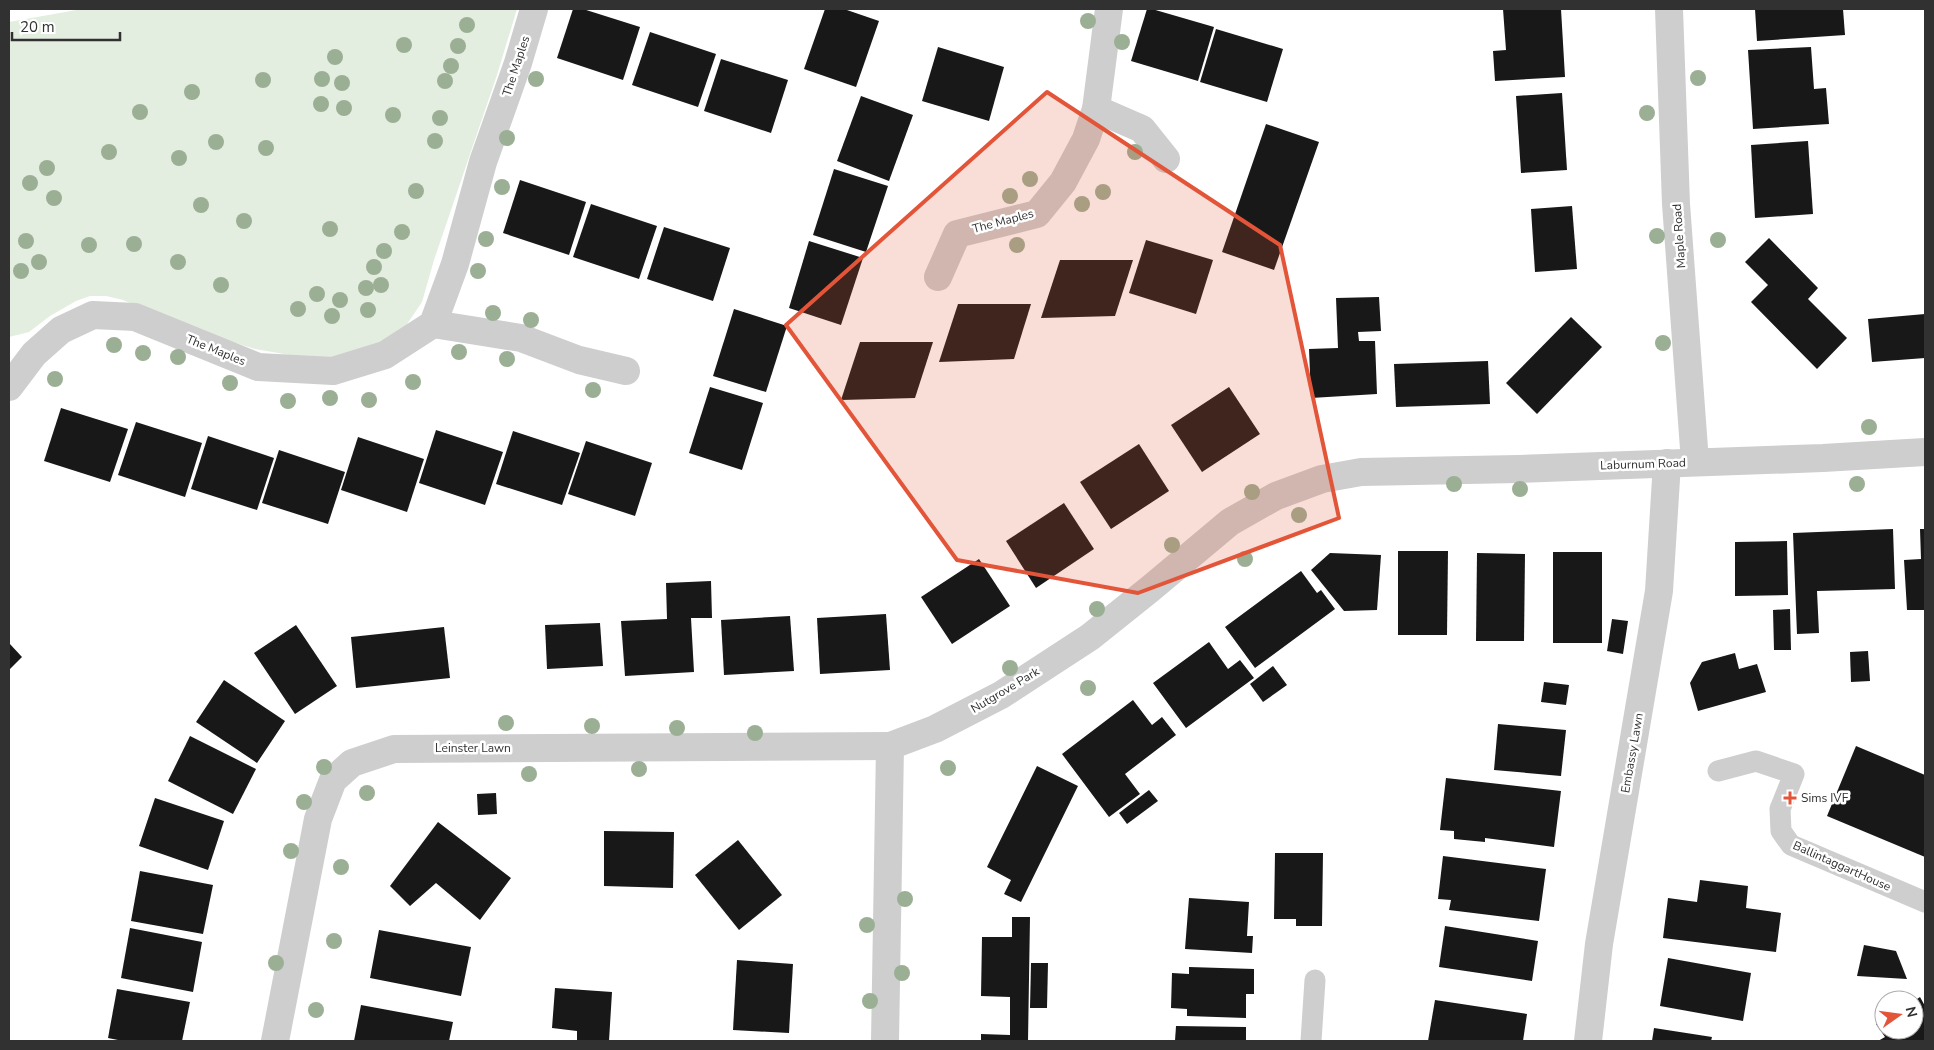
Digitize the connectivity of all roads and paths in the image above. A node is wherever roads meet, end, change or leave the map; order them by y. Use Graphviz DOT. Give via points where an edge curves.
graph roads {
  1 [pos="534,9"];
  2 [pos="1109,9"];
  3 [pos="1669,9"];
  4 [pos="1096,109"];
  5 [pos="1166,159"];
  6 [pos="938,277"];
  7 [pos="433,324"];
  8 [pos="626,371"];
  9 [pos="11,379"];
  10 [pos="1925,452"];
  11 [pos="1695,462"];
  12 [pos="1667,463"];
  13 [pos="1361,472"];
  14 [pos="890,746"];
  15 [pos="1718,772"];
  16 [pos="1925,902"];
  17 [pos="1315,980"];
  18 [pos="275,1041"];
  19 [pos="885,1041"];
  20 [pos="1311,1041"];
  21 [pos="1588,1041"];
  1 -- 7 [label="street, The Maples" via="483,162 455,264"];
  2 -- 4 [label="street, The Maples"];
  3 -- 11 [label="street, Maple Road" via="1676,204"];
  4 -- 5 [label="street" via="1142,129"];
  4 -- 6 [label="street, The Maples" via="1086,139 1063,182 1037,214 957,234"];
  7 -- 8 [label="street" via="521,338 579,360"];
  7 -- 9 [label="street, The Maples" via="385,355 333,371 258,367 135,317 93,315 61,330"];
  10 -- 11 [label="street, Laburnum Road"];
  11 -- 12 [label="street, Laburnum Road"];
  12 -- 13 [label="street, Laburnum Road"];
  12 -- 21 [label="street, Embassy Lawn" via="1659,591 1599,944"];
  13 -- 14 [label="street, Nutgrove Park" via="1322,479 1276,496 1230,522 1143,595 1066,653 1001,695 935,729"];
  14 -- 18 [label="street, Leinster Lawn" via="394,749 352,763 333,780 318,819"];
  14 -- 19 [label="street"];
  15 -- 16 [label="lane, BallintaggartHouse" via="1756,761 1794,774 1780,809 1781,831 1791,845"];
  17 -- 20 [label="lane"];
}
